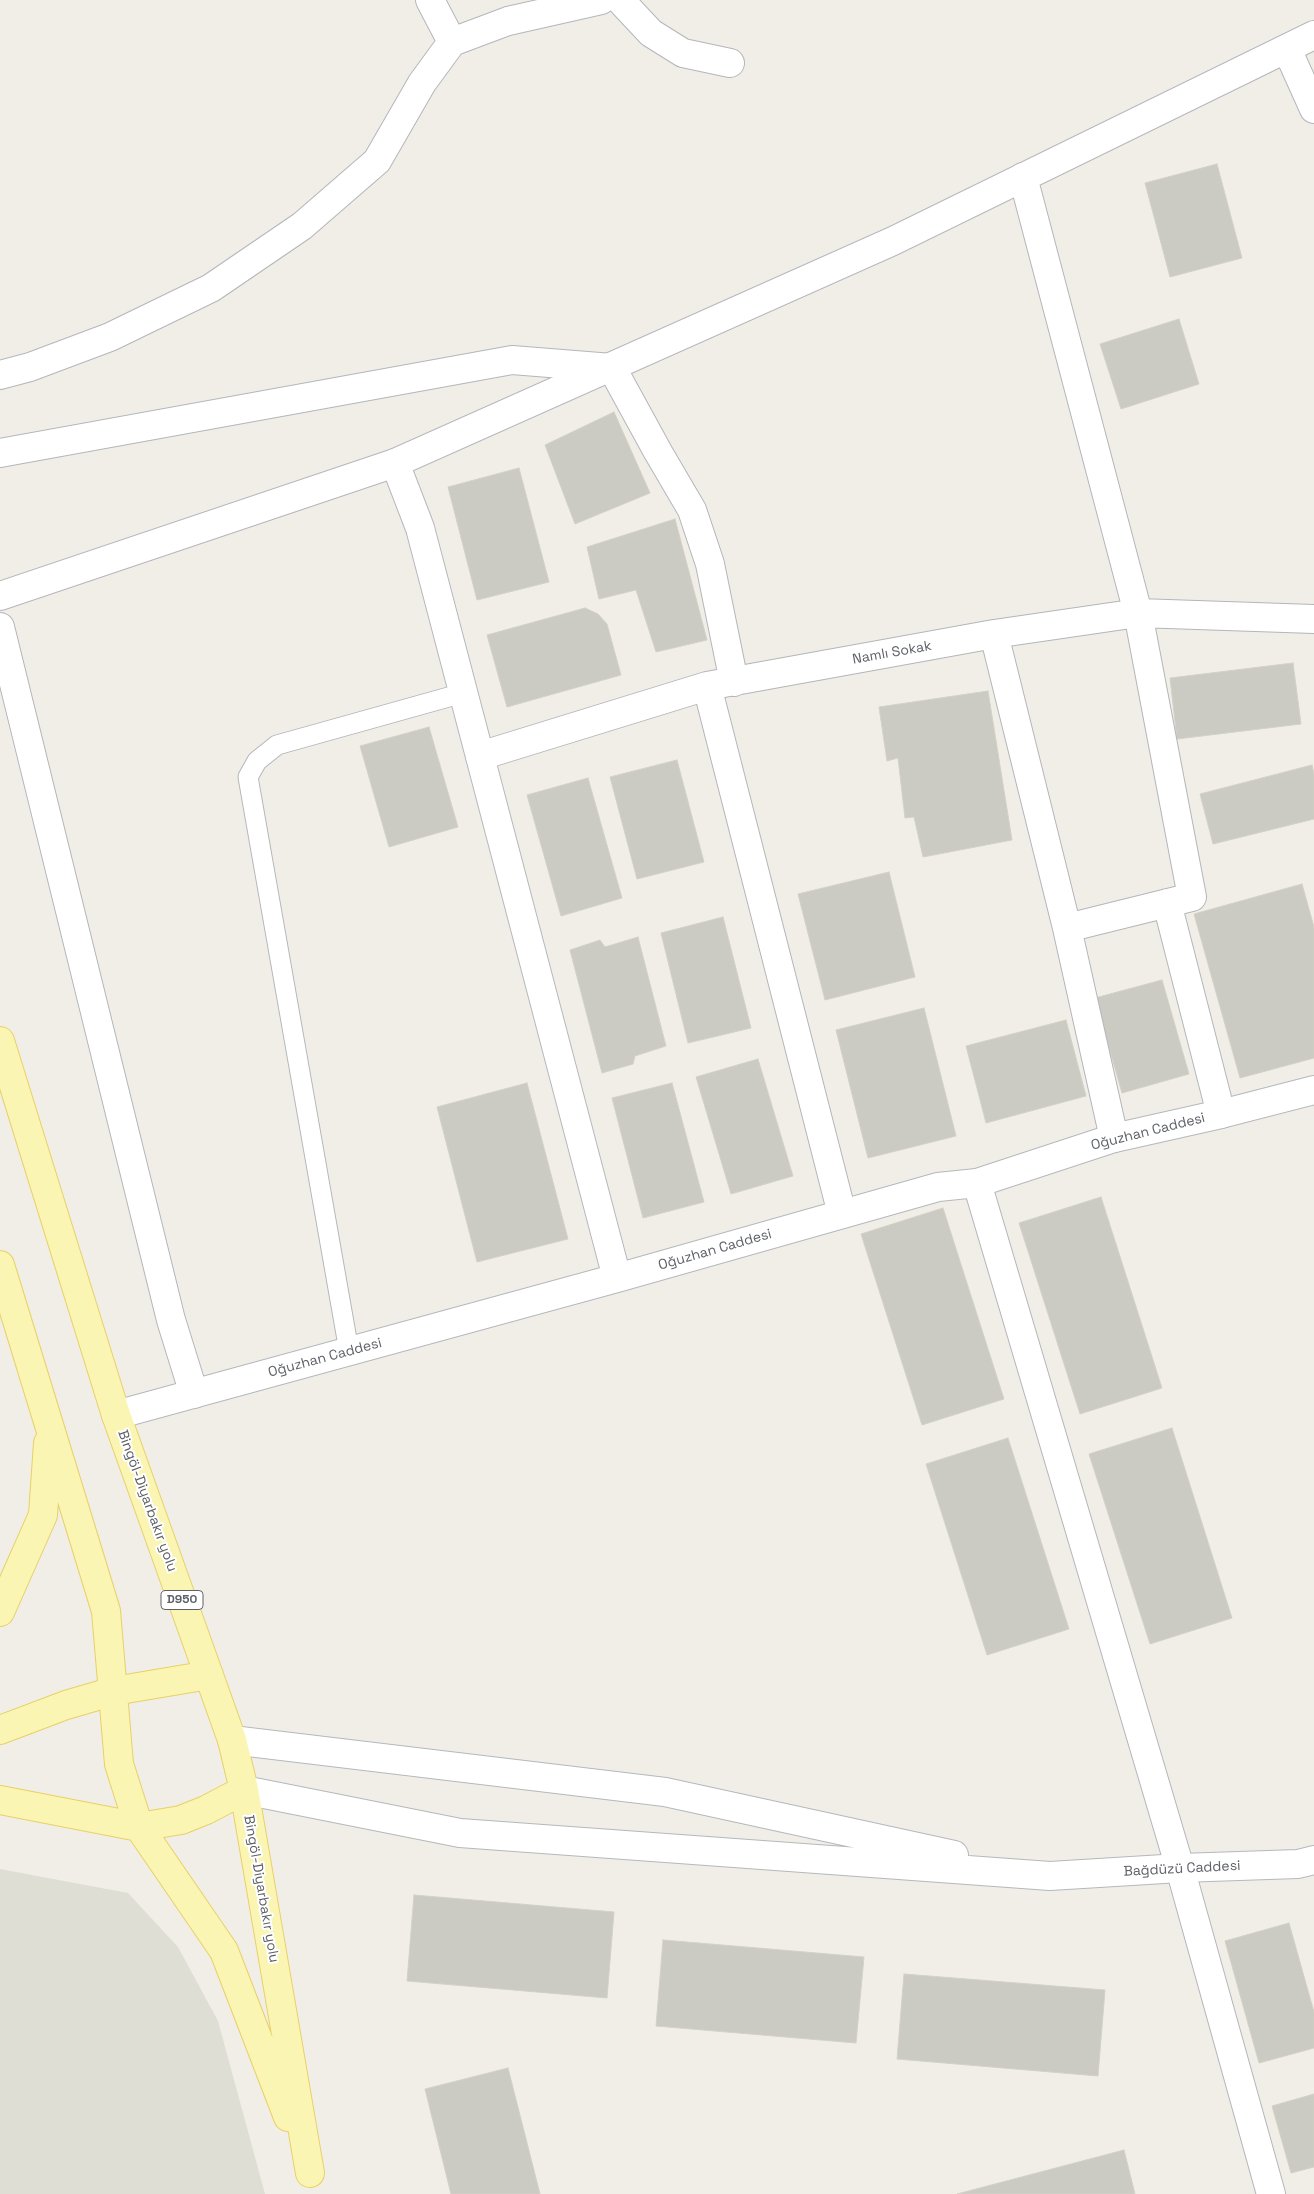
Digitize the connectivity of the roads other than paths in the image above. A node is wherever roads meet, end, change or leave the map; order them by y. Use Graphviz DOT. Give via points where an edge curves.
graph roads {
  1 [pos="430,0"];
  2 [pos="602,0"];
  3 [pos="620,0"];
  4 [pos="1314,35"];
  5 [pos="452,42"];
  6 [pos="1287,49"];
  7 [pos="730,63"];
  8 [pos="1314,109"];
  9 [pos="1023,177"];
  10 [pos="612,368"];
  11 [pos="0,375"];
  12 [pos="0,453"];
  13 [pos="396,463"];
  14 [pos="0,596"];
  15 [pos="1138,613"];
  16 [pos="1314,620"];
  17 [pos="0,627"];
  18 [pos="994,634"];
  19 [pos="734,682"];
  20 [pos="707,686"];
  21 [pos="463,693"];
  22 [pos="480,756"];
  23 [pos="1167,903"];
  24 [pos="1067,928"];
  25 [pos="0,1041"];
  26 [pos="1314,1090"];
  27 [pos="1221,1114"];
  28 [pos="1114,1138"];
  29 [pos="976,1183"];
  30 [pos="842,1214"];
  31 [pos="0,1265"];
  32 [pos="617,1278"];
  33 [pos="349,1351"];
  34 [pos="194,1394"];
  35 [pos="116,1415"];
  36 [pos="49,1427"];
  37 [pos="0,1612"];
  38 [pos="209,1675"];
  39 [pos="114,1691"];
  40 [pos="0,1730"];
  41 [pos="232,1740"];
  42 [pos="244,1790"];
  43 [pos="0,1800"];
  44 [pos="139,1827"];
  45 [pos="1314,1860"];
  46 [pos="1180,1868"];
  47 [pos="1050,1876"];
  48 [pos="313,2184"];
  49 [pos="1271,2194"];
  1 -- 5 [label="street"];
  2 -- 5 [label="street" via="508,21"];
  3 -- 7 [label="street" via="651,33 683,53"];
  4 -- 6 [label="street"];
  5 -- 11 [label="street" via="422,82 377,161 302,226 211,288 110,337"];
  6 -- 8 [label="street"];
  6 -- 9 [label="street"];
  9 -- 10 [label="street" via="893,241"];
  9 -- 15 [label="street"];
  10 -- 12 [label="street" via="512,360"];
  10 -- 13 [label="street"];
  10 -- 19 [label="street" via="692,510 710,564"];
  13 -- 14 [label="street"];
  13 -- 21 [label="street" via="420,528"];
  15 -- 16 [label="street, Namlı Sokak"];
  15 -- 18 [label="street, Namlı Sokak"];
  15 -- 23 [label="street" via="1192,897"];
  17 -- 34 [label="street" via="171,1320"];
  18 -- 19 [label="street, Namlı Sokak"];
  18 -- 24 [label="street"];
  19 -- 20 [label="street, Namlı Sokak"];
  20 -- 22 [label="street, Namlı Sokak"];
  20 -- 30 [label="street"];
  21 -- 22 [label="street"];
  21 -- 33 [label="lane" via="277,745 256,761 248,777"];
  22 -- 32 [label="street"];
  23 -- 24 [label="street"];
  23 -- 27 [label="street"];
  24 -- 28 [label="street"];
  25 -- 35 [label="main road, Bingöl-Diyarbakır yolu / D950"];
  26 -- 27 [label="street, Oğuzhan Caddesi"];
  27 -- 28 [label="street, Oğuzhan Caddesi"];
  28 -- 29 [label="street, Oğuzhan Caddesi"];
  29 -- 30 [label="street, Oğuzhan Caddesi" via="938,1187"];
  29 -- 46 [label="street"];
  30 -- 32 [label="street, Oğuzhan Caddesi"];
  31 -- 36 [label="main road, Bingöl-Diyarbakır yolu / D950"];
  32 -- 33 [label="street, Oğuzhan Caddesi"];
  33 -- 34 [label="street, Oğuzhan Caddesi"];
  34 -- 35 [label="street, Oğuzhan Caddesi"];
  35 -- 38 [label="main road, Bingöl-Diyarbakır yolu / D950"];
  36 -- 37 [label="main road" via="43,1515"];
  36 -- 39 [label="main road, Bingöl-Diyarbakır yolu / D950" via="106,1611"];
  38 -- 39 [label="main road"];
  38 -- 41 [label="main road, Bingöl-Diyarbakır yolu / D950"];
  39 -- 40 [label="main road"];
  39 -- 44 [label="main road, Bingöl-Diyarbakır yolu / D950" via="119,1764"];
  41 -- 42 [label="main road, Bingöl-Diyarbakır yolu / D950"];
  41 -- 47 [label="street" via="666,1792"];
  42 -- 44 [label="main road" via="181,1820"];
  42 -- 47 [label="street" via="460,1833"];
  42 -- 48 [label="main road, Bingöl-Diyarbakır yolu / D950"];
  43 -- 44 [label="main road"];
  44 -- 48 [label="main road, Bingöl-Diyarbakır yolu / D950" via="224,1951"];
  45 -- 46 [label="street, Bağdüzü Caddesi" via="1298,1864"];
  46 -- 47 [label="street, Bağdüzü Caddesi"];
  46 -- 49 [label="street"];
}
